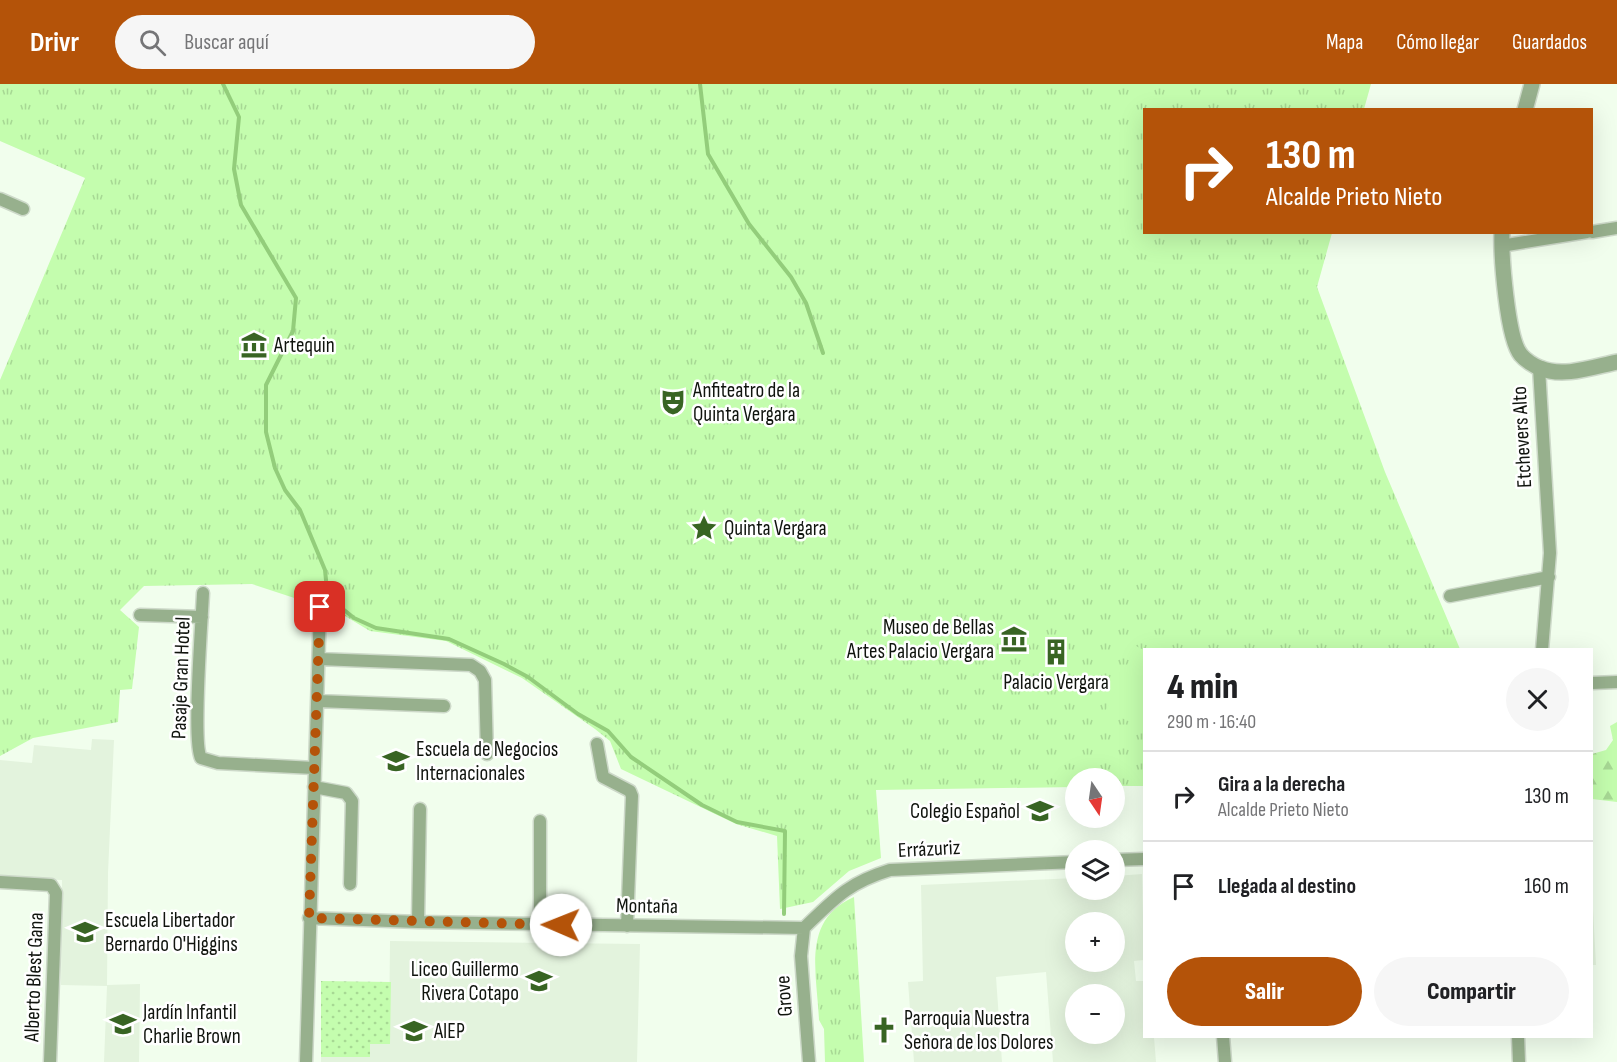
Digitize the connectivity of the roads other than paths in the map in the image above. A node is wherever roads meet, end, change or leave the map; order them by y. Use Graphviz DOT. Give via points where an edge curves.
graph roads {
  1 [pos="1532,84"];
  2 [pos="1526,108"];
  3 [pos="0,199"];
  4 [pos="23,209"];
  5 [pos="1617,228"];
  6 [pos="1593,232"];
  7 [pos="1563,234"];
  8 [pos="1502,239"];
  9 [pos="1617,362"];
  10 [pos="1539,368"];
  11 [pos="1550,577"];
  12 [pos="203,593"];
  13 [pos="1450,596"];
  14 [pos="320,607"];
  15 [pos="140,615"];
  16 [pos="202,617"];
  17 [pos="1542,648"];
  18 [pos="320,659"];
  19 [pos="1617,682"];
  20 [pos="1593,683"];
  21 [pos="318,701"];
  22 [pos="444,706"];
  23 [pos="597,744"];
  24 [pos="487,754"];
  25 [pos="314,768"];
  26 [pos="314,787"];
  27 [pos="420,809"];
  28 [pos="540,821"];
  29 [pos="1143,859"];
  30 [pos="1125,860"];
  31 [pos="1065,862"];
  32 [pos="0,882"];
  33 [pos="350,884"];
  34 [pos="309,918"];
  35 [pos="418,922"];
  36 [pos="540,924"];
  37 [pos="627,926"];
  38 [pos="804,928"];
  39 [pos="1223,1038"];
  40 [pos="1518,1038"];
  41 [pos="50,1062"];
  42 [pos="306,1062"];
  43 [pos="809,1062"];
  44 [pos="1225,1062"];
  45 [pos="1519,1062"];
  1 -- 2 [label="street"];
  3 -- 4 [label="street"];
  5 -- 6 [label="street"];
  7 -- 8 [label="street"];
  8 -- 10 [label="street, Etchevers Alto" via="1515,344 1520,354"];
  9 -- 10 [label="street" via="1566,372"];
  10 -- 11 [label="street, Etchevers Alto"];
  11 -- 13 [label="street"];
  11 -- 17 [label="street, Etchevers Alto"];
  12 -- 16 [label="street, Pasaje Gran Hotel"];
  14 -- 18 [label="street"];
  15 -- 16 [label="street"];
  16 -- 25 [label="street, Pasaje Gran Hotel" via="198,729 201,758 218,763"];
  18 -- 21 [label="street"];
  18 -- 24 [label="street" via="471,665 485,680"];
  19 -- 20 [label="street"];
  21 -- 22 [label="street"];
  21 -- 25 [label="street"];
  23 -- 37 [label="street" via="603,777 630,791 632,796"];
  25 -- 26 [label="street"];
  26 -- 33 [label="street" via="346,793 352,801"];
  26 -- 34 [label="street"];
  27 -- 35 [label="street"];
  28 -- 36 [label="street"];
  29 -- 30 [label="street"];
  31 -- 38 [label="street, Errázuriz" via="890,870 841,891"];
  32 -- 41 [label="street, Alberto Blest Gana" via="51,885 56,893"];
  34 -- 35 [label="street, Montaña"];
  34 -- 42 [label="street"];
  35 -- 36 [label="street, Montaña"];
  36 -- 37 [label="street, Montaña"];
  37 -- 38 [label="street, Montaña"];
  38 -- 43 [label="street, Grove" via="801,956"];
  39 -- 44 [label="street"];
  40 -- 45 [label="street"];
}
